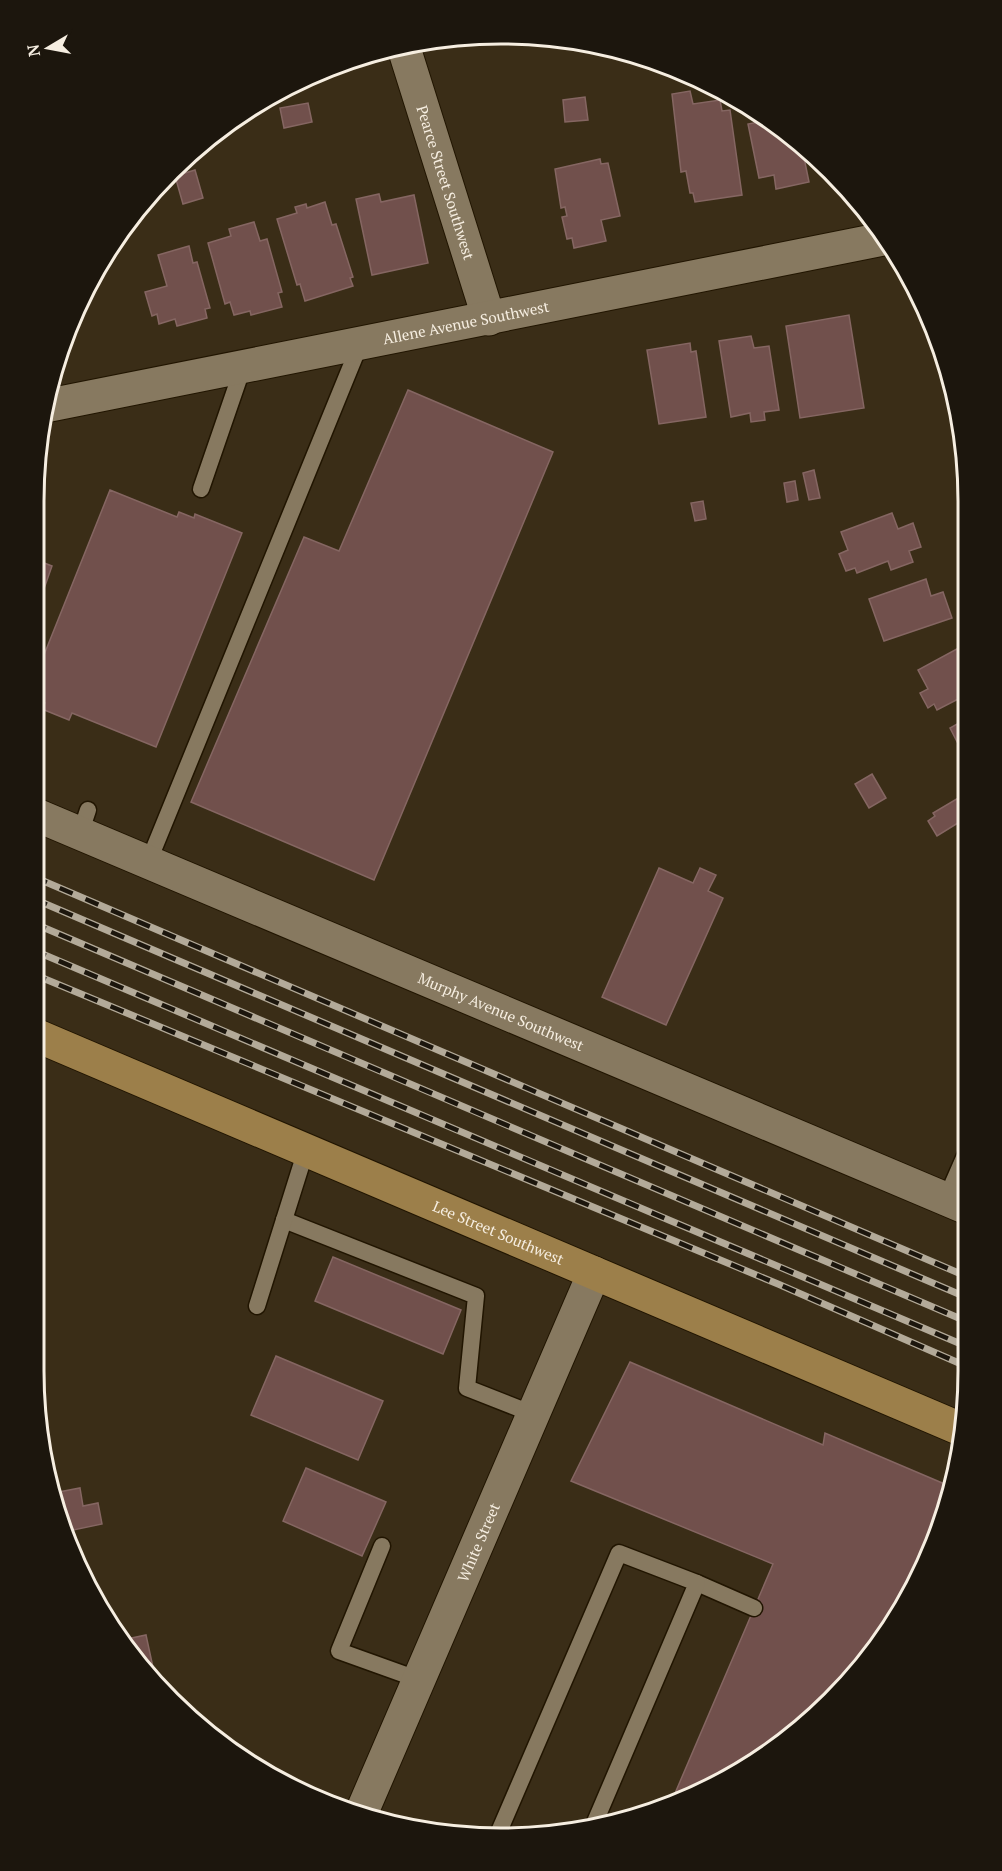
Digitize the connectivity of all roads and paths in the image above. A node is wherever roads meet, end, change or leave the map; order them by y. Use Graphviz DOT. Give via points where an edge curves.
graph roads {
  1 [pos="406,54"];
  2 [pos="876,240"];
  3 [pos="489,319"];
  4 [pos="360,344"];
  5 [pos="243,367"];
  6 [pos="54,404"];
  7 [pos="201,489"];
  8 [pos="44,816"];
  9 [pos="148,863"];
  10 [pos="44,1039"];
  11 [pos="306,1150"];
  12 [pos="957,1203"];
  13 [pos="284,1220"];
  14 [pos="594,1273"];
  15 [pos="257,1306"];
  16 [pos="533,1413"];
  17 [pos="955,1427"];
  18 [pos="382,1546"];
  19 [pos="697,1583"];
  20 [pos="754,1608"];
  21 [pos="417,1679"];
  22 [pos="364,1806"];
  23 [pos="597,1817"];
  24 [pos="501,1828"];
  1 -- 3 [label="street, Pearce Street Southwest"];
  2 -- 3 [label="street, Allene Avenue Southwest"];
  3 -- 4 [label="street, Allene Avenue Southwest"];
  4 -- 5 [label="street, Allene Avenue Southwest"];
  4 -- 9 [label="lane"];
  5 -- 6 [label="street, Allene Avenue Southwest"];
  5 -- 7 [label="lane"];
  8 -- 9 [label="street, Murphy Avenue Southwest" via="84,822"];
  9 -- 12 [label="street, Murphy Avenue Southwest"];
  10 -- 11 [label="main road, Lee Street Southwest"];
  11 -- 13 [label="lane"];
  11 -- 14 [label="main road, Lee Street Southwest"];
  13 -- 15 [label="lane"];
  13 -- 16 [label="lane" via="476,1296 467,1388"];
  14 -- 16 [label="street, White Street"];
  14 -- 17 [label="main road, Lee Street Southwest"];
  16 -- 21 [label="street, White Street"];
  18 -- 21 [label="lane" via="339,1651"];
  19 -- 20 [label="lane"];
  19 -- 23 [label="lane"];
  19 -- 24 [label="lane" via="619,1553"];
  21 -- 22 [label="street, White Street"];
}
